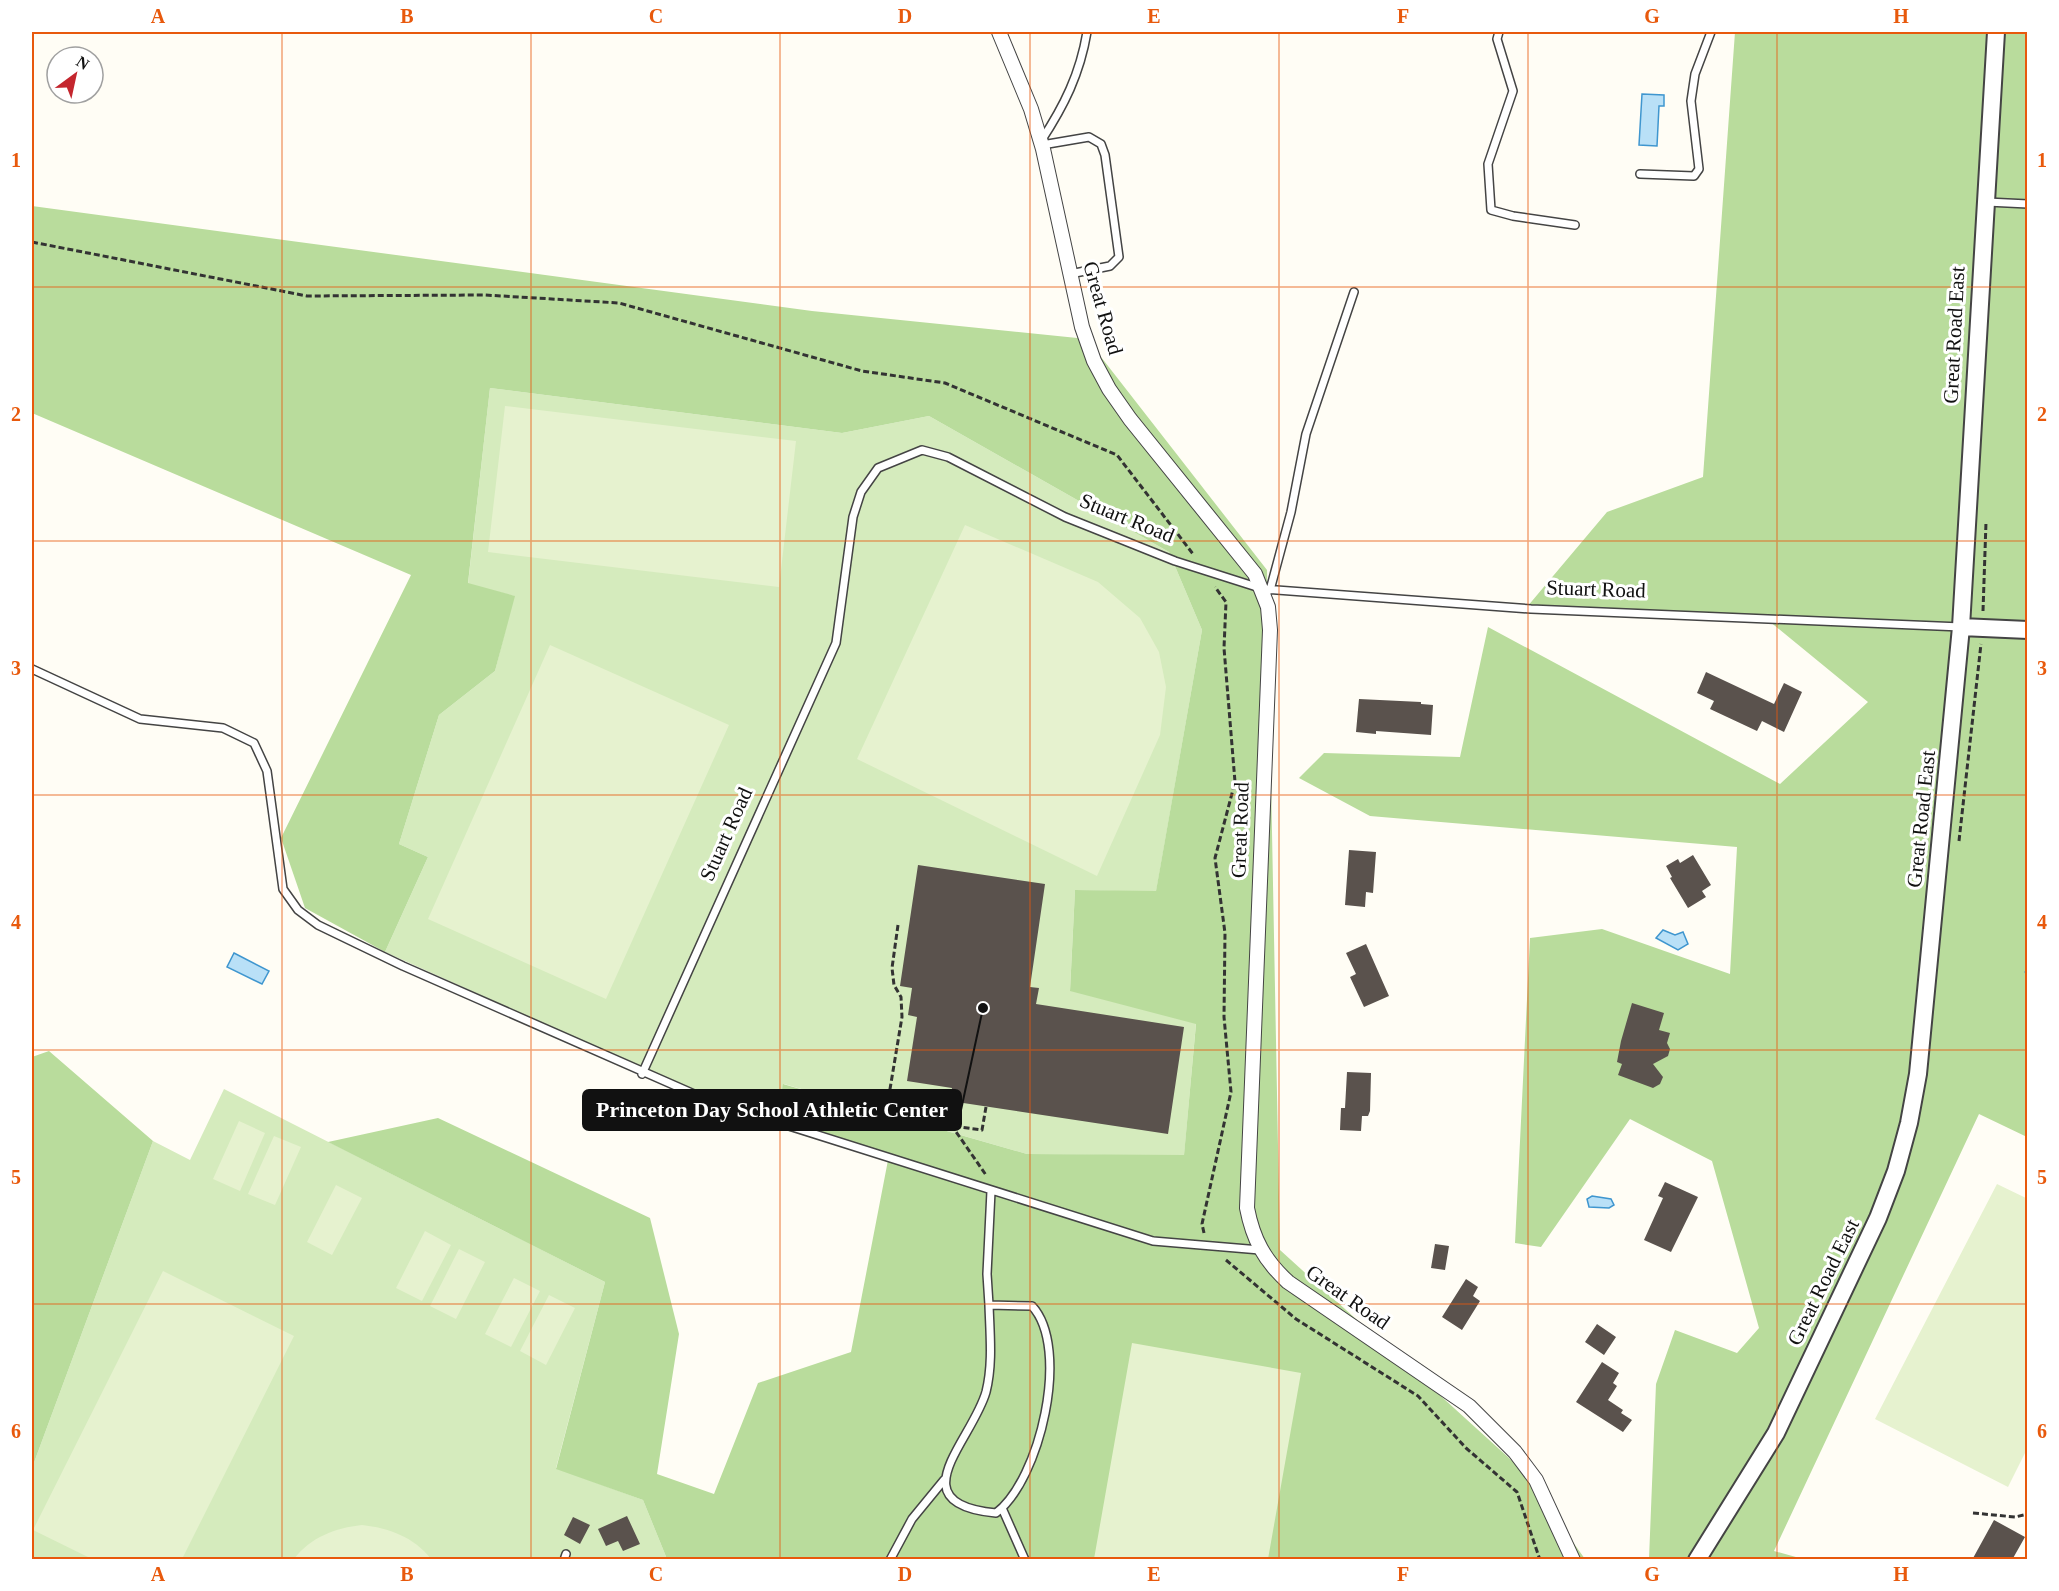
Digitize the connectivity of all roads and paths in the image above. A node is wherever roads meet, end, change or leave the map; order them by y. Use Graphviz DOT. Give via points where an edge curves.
graph roads {
  1 [pos="999,32"];
  2 [pos="1087,32"];
  3 [pos="1499,32"];
  4 [pos="1711,32"];
  5 [pos="1996,32"];
  6 [pos="1041,143"];
  7 [pos="1640,174"];
  8 [pos="1985,202"];
  9 [pos="2028,204"];
  10 [pos="1575,225"];
  11 [pos="32,242"];
  12 [pos="1070,274"];
  13 [pos="1354,292"];
  14 [pos="1204,570"];
  15 [pos="1266,589"];
  16 [pos="1961,627"];
  17 [pos="2028,630"];
  18 [pos="32,669"];
  19 [pos="898,925"];
  20 [pos="642,1074"];
  21 [pos="956,1102"];
  22 [pos="986,1107"];
  23 [pos="952,1126"];
  24 [pos="991,1191"];
  25 [pos="1207,1245"];
  26 [pos="1260,1250"];
  27 [pos="989,1305"];
  28 [pos="944,1480"];
  29 [pos="1002,1508"];
  30 [pos="1973,1513"];
  31 [pos="2028,1514"];
  32 [pos="890,1560"];
  33 [pos="1025,1560"];
  34 [pos="1540,1560"];
  35 [pos="1573,1560"];
  36 [pos="1697,1560"];
  1 -- 6 [label="street, Great Road"];
  2 -- 6 [label="lane" via="1074,84"];
  3 -- 10 [label="lane" via="1497,39 1514,91 1488,164 1491,210"];
  4 -- 7 [label="lane" via="1695,74 1690,101 1699,169 1694,176"];
  5 -- 8 [label="street, Great Road East"];
  6 -- 12 [label="street, Great Road"];
  6 -- 12 [label="lane" via="1089,137 1101,144 1105,155 1119,257 1110,266"];
  8 -- 9 [label="lane"];
  8 -- 16 [label="street, Great Road East"];
  11 -- 14 [label="path" via="307,296 485,296 619,303 862,371 945,383 1117,455"];
  12 -- 15 [label="street, Great Road" via="1082,327 1109,389"];
  13 -- 15 [label="lane" via="1306,434 1292,512"];
  14 -- 15 [label="lane, Stuart Road"];
  14 -- 20 [label="lane, Stuart Road" via="1065,517 948,457 922,450 878,468 861,492 853,517 836,643"];
  14 -- 25 [label="path" via="1226,602 1224,648 1235,783 1215,858 1225,933 1224,1017 1231,1092 1202,1224"];
  15 -- 16 [label="lane, Stuart Road" via="1531,609"];
  15 -- 26 [label="street, Great Road" via="1270,630 1247,1208"];
  16 -- 17 [label="street, Stuart Road"];
  16 -- 36 [label="street, Great Road East" via="1918,1074 1896,1172 1776,1433"];
  18 -- 20 [label="lane" via="140,718 223,728 254,743 267,771 283,889 298,910 318,925 382,956"];
  19 -- 23 [label="path" via="892,968 894,985 901,997 902,1017 888,1101 891,1112"];
  20 -- 24 [label="lane" via="710,1101"];
  21 -- 23 [label="path"];
  22 -- 23 [label="path" via="982,1130"];
  23 -- 24 [label="path" via="987,1175"];
  24 -- 25 [label="lane" via="1154,1241"];
  24 -- 27 [label="lane"];
  25 -- 26 [label="lane"];
  25 -- 34 [label="path" via="1296,1319 1418,1396 1466,1448 1517,1492"];
  26 -- 35 [label="street, Great Road" via="1288,1282 1469,1406 1492,1426 1536,1480"];
  27 -- 28 [label="lane" via="990,1371 985,1394"];
  27 -- 29 [label="lane" via="1032,1306 1047,1332 1048,1400 1037,1447 1016,1494"];
  28 -- 29 [label="lane" via="947,1495 959,1505 996,1513"];
  28 -- 32 [label="lane" via="912,1519"];
  29 -- 33 [label="lane"];
  30 -- 31 [label="path" via="2015,1517"];
}
